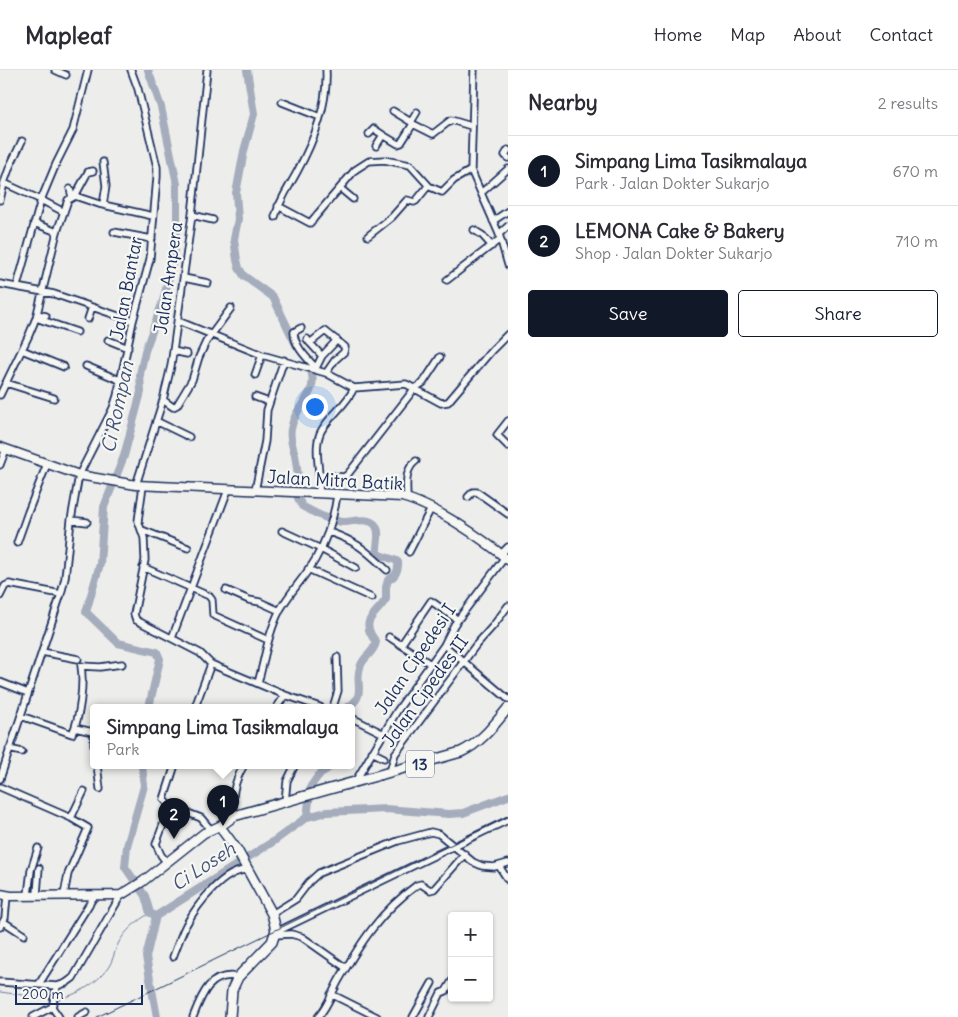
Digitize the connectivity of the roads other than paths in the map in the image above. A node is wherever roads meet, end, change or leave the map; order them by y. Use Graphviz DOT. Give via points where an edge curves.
graph roads {
  1 [pos="55,70"];
  2 [pos="88,70"];
  3 [pos="131,70"];
  4 [pos="207,70"];
  5 [pos="326,70"];
  6 [pos="474,70"];
  7 [pos="66,75"];
  8 [pos="282,102"];
  9 [pos="393,111"];
  10 [pos="417,112"];
  11 [pos="320,117"];
  12 [pos="412,123"];
  13 [pos="471,126"];
  14 [pos="369,134"];
  15 [pos="383,135"];
  16 [pos="22,141"];
  17 [pos="376,146"];
  18 [pos="508,150"];
  19 [pos="508,158"];
  20 [pos="103,162"];
  21 [pos="508,169"];
  22 [pos="471,170"];
  23 [pos="94,171"];
  24 [pos="4,183"];
  25 [pos="429,186"];
  26 [pos="341,188"];
  27 [pos="70,189"];
  28 [pos="480,193"];
  29 [pos="74,197"];
  30 [pos="353,199"];
  31 [pos="0,200"];
  32 [pos="42,200"];
  33 [pos="103,205"];
  34 [pos="278,206"];
  35 [pos="508,211"];
  36 [pos="64,212"];
  37 [pos="192,215"];
  38 [pos="153,216"];
  39 [pos="275,217"];
  40 [pos="213,220"];
  41 [pos="493,221"];
  42 [pos="34,223"];
  43 [pos="508,226"];
  44 [pos="474,230"];
  45 [pos="57,232"];
  46 [pos="114,232"];
  47 [pos="368,236"];
  48 [pos="499,237"];
  49 [pos="152,239"];
  50 [pos="492,246"];
  51 [pos="507,257"];
  52 [pos="508,265"];
  53 [pos="184,278"];
  54 [pos="447,280"];
  55 [pos="208,283"];
  56 [pos="0,284"];
  57 [pos="17,286"];
  58 [pos="42,292"];
  59 [pos="92,307"];
  60 [pos="231,308"];
  61 [pos="36,316"];
  62 [pos="46,316"];
  63 [pos="88,319"];
  64 [pos="134,320"];
  65 [pos="178,322"];
  66 [pos="301,328"];
  67 [pos="77,332"];
  68 [pos="212,334"];
  69 [pos="508,334"];
  70 [pos="108,340"];
  71 [pos="337,340"];
  72 [pos="128,348"];
  73 [pos="22,350"];
  74 [pos="173,351"];
  75 [pos="187,354"];
  76 [pos="262,355"];
  77 [pos="322,356"];
  78 [pos="440,357"];
  79 [pos="284,360"];
  80 [pos="86,366"];
  81 [pos="64,367"];
  82 [pos="313,369"];
  83 [pos="326,373"];
  84 [pos="255,375"];
  85 [pos="122,381"];
  86 [pos="6,383"];
  87 [pos="354,388"];
  88 [pos="415,388"];
  89 [pos="0,395"];
  90 [pos="255,397"];
  91 [pos="54,398"];
  92 [pos="163,400"];
  93 [pos="269,402"];
  94 [pos="156,421"];
  95 [pos="508,421"];
  96 [pos="189,437"];
  97 [pos="508,446"];
  98 [pos="3,448"];
  99 [pos="416,461"];
  100 [pos="47,464"];
  101 [pos="0,465"];
  102 [pos="79,475"];
  103 [pos="320,475"];
  104 [pos="139,486"];
  105 [pos="228,490"];
  106 [pos="255,491"];
  107 [pos="319,493"];
  108 [pos="338,495"];
  109 [pos="468,497"];
  110 [pos="407,498"];
  111 [pos="431,509"];
  112 [pos="508,514"];
  113 [pos="72,520"];
  114 [pos="87,522"];
  115 [pos="142,530"];
  116 [pos="282,531"];
  117 [pos="329,532"];
  118 [pos="17,543"];
  119 [pos="508,547"];
  120 [pos="188,548"];
  121 [pos="321,549"];
  122 [pos="409,552"];
  123 [pos="505,557"];
  124 [pos="144,567"];
  125 [pos="356,568"];
  126 [pos="308,569"];
  127 [pos="387,570"];
  128 [pos="190,589"];
  129 [pos="226,590"];
  130 [pos="61,594"];
  131 [pos="0,596"];
  132 [pos="372,598"];
  133 [pos="508,606"];
  134 [pos="280,611"];
  135 [pos="458,620"];
  136 [pos="172,638"];
  137 [pos="389,638"];
  138 [pos="268,640"];
  139 [pos="444,645"];
  140 [pos="401,646"];
  141 [pos="42,652"];
  142 [pos="337,657"];
  143 [pos="78,659"];
  144 [pos="464,661"];
  145 [pos="430,663"];
  146 [pos="122,664"];
  147 [pos="211,664"];
  148 [pos="0,682"];
  149 [pos="258,683"];
  150 [pos="28,693"];
  151 [pos="285,695"];
  152 [pos="508,699"];
  153 [pos="196,704"];
  154 [pos="279,704"];
  155 [pos="311,704"];
  156 [pos="334,704"];
  157 [pos="508,708"];
  158 [pos="20,716"];
  159 [pos="355,720"];
  160 [pos="76,728"];
  161 [pos="90,731"];
  162 [pos="384,734"];
  163 [pos="9,749"];
  164 [pos="22,752"];
  165 [pos="372,752"];
  166 [pos="384,758"];
  167 [pos="98,769"];
  168 [pos="173,769"];
  169 [pos="242,769"];
  170 [pos="293,769"];
  171 [pos="390,772"];
  172 [pos="0,779"];
  173 [pos="355,782"];
  174 [pos="0,787"];
  175 [pos="100,789"];
  176 [pos="84,791"];
  177 [pos="285,802"];
  178 [pos="170,806"];
  179 [pos="234,816"];
  180 [pos="71,818"];
  181 [pos="508,820"];
  182 [pos="225,827"];
  183 [pos="208,831"];
  184 [pos="454,846"];
  185 [pos="38,848"];
  186 [pos="466,854"];
  187 [pos="167,863"];
  188 [pos="508,863"];
  189 [pos="499,866"];
  190 [pos="39,868"];
  191 [pos="247,868"];
  192 [pos="508,880"];
  193 [pos="3,895"];
  194 [pos="28,895"];
  195 [pos="37,895"];
  196 [pos="64,895"];
  197 [pos="95,895"];
  198 [pos="121,895"];
  199 [pos="272,914"];
  200 [pos="2,924"];
  201 [pos="275,934"];
  202 [pos="24,935"];
  203 [pos="173,957"];
  204 [pos="346,968"];
  205 [pos="238,977"];
  206 [pos="0,982"];
  207 [pos="432,983"];
  208 [pos="39,984"];
  209 [pos="57,986"];
  210 [pos="448,988"];
  211 [pos="331,994"];
  212 [pos="52,1002"];
  213 [pos="87,1012"];
  214 [pos="33,1017"];
  215 [pos="59,1017"];
  216 [pos="78,1017"];
  217 [pos="193,1017"];
  218 [pos="230,1017"];
  219 [pos="318,1017"];
  220 [pos="377,1017"];
  221 [pos="413,1017"];
  222 [pos="429,1017"];
  1 -- 7 [label="street"];
  2 -- 32 [label="street" via="73,130"];
  3 -- 38 [label="street, Jalan Bantar" via="157,167"];
  4 -- 37 [label="street, Jalan Ampera"];
  5 -- 11 [label="street" via="326,92"];
  6 -- 13 [label="street"];
  8 -- 11 [label="street"];
  9 -- 12 [label="street"];
  10 -- 12 [label="street"];
  11 -- 34 [label="street" via="306,157"];
  12 -- 13 [label="street" via="432,134 452,119"];
  12 -- 15 [label="street" via="401,144"];
  13 -- 22 [label="street"];
  14 -- 15 [label="street" via="374,129"];
  15 -- 17 [label="street"];
  16 -- 24 [label="street"];
  18 -- 19 [label="street"];
  20 -- 33 [label="street" via="106,186"];
  21 -- 28 [label="street"];
  22 -- 25 [label="street" via="442,192"];
  22 -- 28 [label="street"];
  23 -- 29 [label="street" via="88,172"];
  24 -- 31 [label="street"];
  24 -- 32 [label="street"];
  25 -- 26 [label="street" via="410,165 368,160"];
  25 -- 47 [label="street" via="416,201 407,200"];
  26 -- 30 [label="street"];
  26 -- 34 [label="street" via="310,223"];
  27 -- 29 [label="street"];
  28 -- 41 [label="street"];
  29 -- 33 [label="street"];
  29 -- 36 [label="street" via="68,200"];
  32 -- 36 [label="street"];
  32 -- 42 [label="street"];
  33 -- 38 [label="street"];
  34 -- 39 [label="street"];
  35 -- 41 [label="street"];
  36 -- 45 [label="street"];
  37 -- 40 [label="street"];
  37 -- 53 [label="street, Jalan Ampera"];
  38 -- 49 [label="street, Jalan Bantar"];
  41 -- 48 [label="street"];
  42 -- 45 [label="street"];
  42 -- 57 [label="street"];
  43 -- 48 [label="street"];
  44 -- 50 [label="street"];
  45 -- 58 [label="street"];
  46 -- 49 [label="street"];
  48 -- 50 [label="street"];
  48 -- 51 [label="street"];
  49 -- 64 [label="street, Jalan Bantar"];
  50 -- 54 [label="street"];
  51 -- 52 [label="street"];
  53 -- 55 [label="street"];
  53 -- 65 [label="street, Jalan Ampera"];
  56 -- 57 [label="street"];
  57 -- 58 [label="street"];
  58 -- 59 [label="street"];
  58 -- 61 [label="street"];
  59 -- 63 [label="street"];
  59 -- 64 [label="street"];
  60 -- 68 [label="street"];
  61 -- 62 [label="street"];
  61 -- 67 [label="street"];
  61 -- 73 [label="street"];
  64 -- 72 [label="street, Jalan Bantar"];
  65 -- 68 [label="street"];
  65 -- 74 [label="street, Jalan Ampera"];
  66 -- 82 [label="street" via="294,335"];
  68 -- 76 [label="street"];
  68 -- 92 [label="street" via="177,405 174,407"];
  69 -- 88 [label="street" via="448,402 441,404"];
  70 -- 72 [label="street"];
  71 -- 77 [label="street"];
  71 -- 77 [label="street" via="324,330 309,341"];
  71 -- 83 [label="street" via="344,347 344,352"];
  72 -- 85 [label="street, Jalan Bantar"];
  73 -- 81 [label="street"];
  73 -- 86 [label="street"];
  74 -- 75 [label="street"];
  74 -- 92 [label="street, Jalan Ampera"];
  76 -- 79 [label="street"];
  76 -- 84 [label="street"];
  77 -- 82 [label="street"];
  78 -- 88 [label="street"];
  79 -- 82 [label="street"];
  79 -- 93 [label="street"];
  80 -- 85 [label="street"];
  82 -- 83 [label="street"];
  83 -- 87 [label="street"];
  85 -- 102 [label="street, Jalan Bantar" via="113,408"];
  86 -- 89 [label="street"];
  86 -- 91 [label="street"];
  87 -- 88 [label="street" via="404,384"];
  87 -- 103 [label="street" via="322,428 317,453"];
  88 -- 103 [label="street" via="348,474"];
  90 -- 93 [label="street"];
  92 -- 94 [label="street, Jalan Ampera"];
  93 -- 106 [label="street"];
  94 -- 96 [label="street"];
  94 -- 104 [label="street, Jalan Ampera"];
  95 -- 97 [label="street" via="497,435"];
  98 -- 100 [label="main road, Jalan Mitra Batik"];
  98 -- 101 [label="street"];
  99 -- 110 [label="street" via="407,473"];
  100 -- 102 [label="main road, Jalan Mitra Batik"];
  100 -- 118 [label="street"];
  102 -- 104 [label="main road, Jalan Mitra Batik"];
  102 -- 113 [label="street, Jalan Bantar"];
  103 -- 107 [label="street"];
  104 -- 105 [label="main road, Jalan Mitra Batik"];
  104 -- 115 [label="street, Jalan Ampera" via="138,521"];
  105 -- 106 [label="main road, Jalan Mitra Batik"];
  105 -- 128 [label="street"];
  106 -- 107 [label="main road, Jalan Mitra Batik"];
  107 -- 108 [label="main road, Jalan Mitra Batik"];
  108 -- 110 [label="main road, Jalan Mitra Batik"];
  108 -- 117 [label="street"];
  109 -- 112 [label="street" via="477,492"];
  110 -- 111 [label="main road, Jalan Mitra Batik"];
  111 -- 122 [label="street"];
  111 -- 123 [label="main road, Jalan Mitra Batik" via="481,538"];
  113 -- 114 [label="street"];
  113 -- 130 [label="street, Jalan Bantar"];
  115 -- 120 [label="street"];
  115 -- 124 [label="street, Jalan Ampera"];
  116 -- 121 [label="street"];
  117 -- 121 [label="street"];
  117 -- 127 [label="street" via="358,544"];
  119 -- 123 [label="street, Jalan Cipedesi I"];
  121 -- 125 [label="street"];
  121 -- 126 [label="street"];
  123 -- 135 [label="street, Jalan Cipedesi I"];
  124 -- 128 [label="street"];
  124 -- 136 [label="street, Jalan Ampera" via="134,617"];
  126 -- 132 [label="street"];
  126 -- 134 [label="street"];
  128 -- 136 [label="street"];
  128 -- 138 [label="street" via="211,597 213,615"];
  129 -- 134 [label="street"];
  130 -- 131 [label="street" via="9,584 4,586"];
  130 -- 141 [label="street, Jalan Bantar"];
  133 -- 144 [label="street, Jalan Cipedes II"];
  134 -- 138 [label="street"];
  135 -- 139 [label="street, Jalan Cipedesi I"];
  135 -- 140 [label="street" via="431,601"];
  136 -- 147 [label="street" via="200,653"];
  137 -- 140 [label="street"];
  138 -- 149 [label="street"];
  139 -- 144 [label="street"];
  139 -- 145 [label="street, Jalan Cipedesi I"];
  140 -- 145 [label="street"];
  141 -- 143 [label="street"];
  141 -- 150 [label="street, Jalan Bantar"];
  142 -- 156 [label="street" via="338,691"];
  144 -- 152 [label="street"];
  144 -- 171 [label="street, Jalan Cipedes II" via="395,754"];
  145 -- 162 [label="street, Jalan Cipedesi I"];
  146 -- 160 [label="street" via="81,666 83,681"];
  147 -- 149 [label="street"];
  147 -- 153 [label="street"];
  148 -- 150 [label="street"];
  149 -- 151 [label="street"];
  150 -- 158 [label="street, Jalan Bantar"];
  151 -- 154 [label="street"];
  151 -- 155 [label="street"];
  157 -- 171 [label="highway, 13" via="472,747"];
  158 -- 160 [label="street" via="71,734"];
  158 -- 163 [label="street, Jalan Bantar"];
  159 -- 162 [label="street"];
  160 -- 161 [label="street"];
  162 -- 165 [label="street, Jalan Cipedesi I"];
  163 -- 164 [label="street"];
  163 -- 172 [label="street, Jalan Bantar"];
  165 -- 166 [label="street"];
  165 -- 173 [label="street, Jalan Cipedesi I"];
  167 -- 175 [label="street"];
  168 -- 178 [label="street" via="163,797"];
  169 -- 179 [label="street" via="232,795"];
  170 -- 177 [label="street" via="287,781"];
  171 -- 173 [label="highway, 13"];
  173 -- 177 [label="highway, 13"];
  174 -- 180 [label="street"];
  176 -- 180 [label="street"];
  177 -- 179 [label="highway, 13"];
  178 -- 183 [label="street" via="198,816"];
  178 -- 187 [label="street" via="156,844"];
  179 -- 182 [label="highway"];
  180 -- 196 [label="street" via="89,830 68,874"];
  181 -- 184 [label="street"];
  182 -- 183 [label="main road"];
  182 -- 191 [label="highway"];
  183 -- 187 [label="main road"];
  184 -- 186 [label="street"];
  184 -- 199 [label="street" via="435,832 398,841 319,873 296,899"];
  184 -- 201 [label="street"];
  185 -- 194 [label="street"];
  186 -- 189 [label="street" via="482,866"];
  186 -- 204 [label="street" via="434,889 417,885 383,914"];
  187 -- 198 [label="main road"];
  188 -- 189 [label="street"];
  189 -- 192 [label="street"];
  190 -- 195 [label="street"];
  191 -- 199 [label="highway"];
  191 -- 203 [label="street" via="215,886 206,896 187,924"];
  193 -- 194 [label="main road"];
  193 -- 200 [label="street" via="6,914"];
  194 -- 195 [label="main road"];
  195 -- 196 [label="main road"];
  196 -- 197 [label="main road"];
  197 -- 198 [label="main road"];
  197 -- 208 [label="street"];
  198 -- 209 [label="street" via="73,978"];
  199 -- 201 [label="highway"];
  200 -- 202 [label="street"];
  201 -- 204 [label="street" via="302,938"];
  201 -- 205 [label="highway" via="271,944"];
  204 -- 211 [label="street"];
  205 -- 217 [label="street" via="225,975 208,986"];
  205 -- 218 [label="highway" via="232,990"];
  206 -- 208 [label="street"];
  207 -- 221 [label="street"];
  208 -- 209 [label="street"];
  209 -- 212 [label="street"];
  210 -- 222 [label="street" via="441,992"];
  211 -- 219 [label="street"];
  211 -- 220 [label="street"];
  212 -- 214 [label="street"];
  212 -- 215 [label="street"];
  213 -- 216 [label="street"];
}
